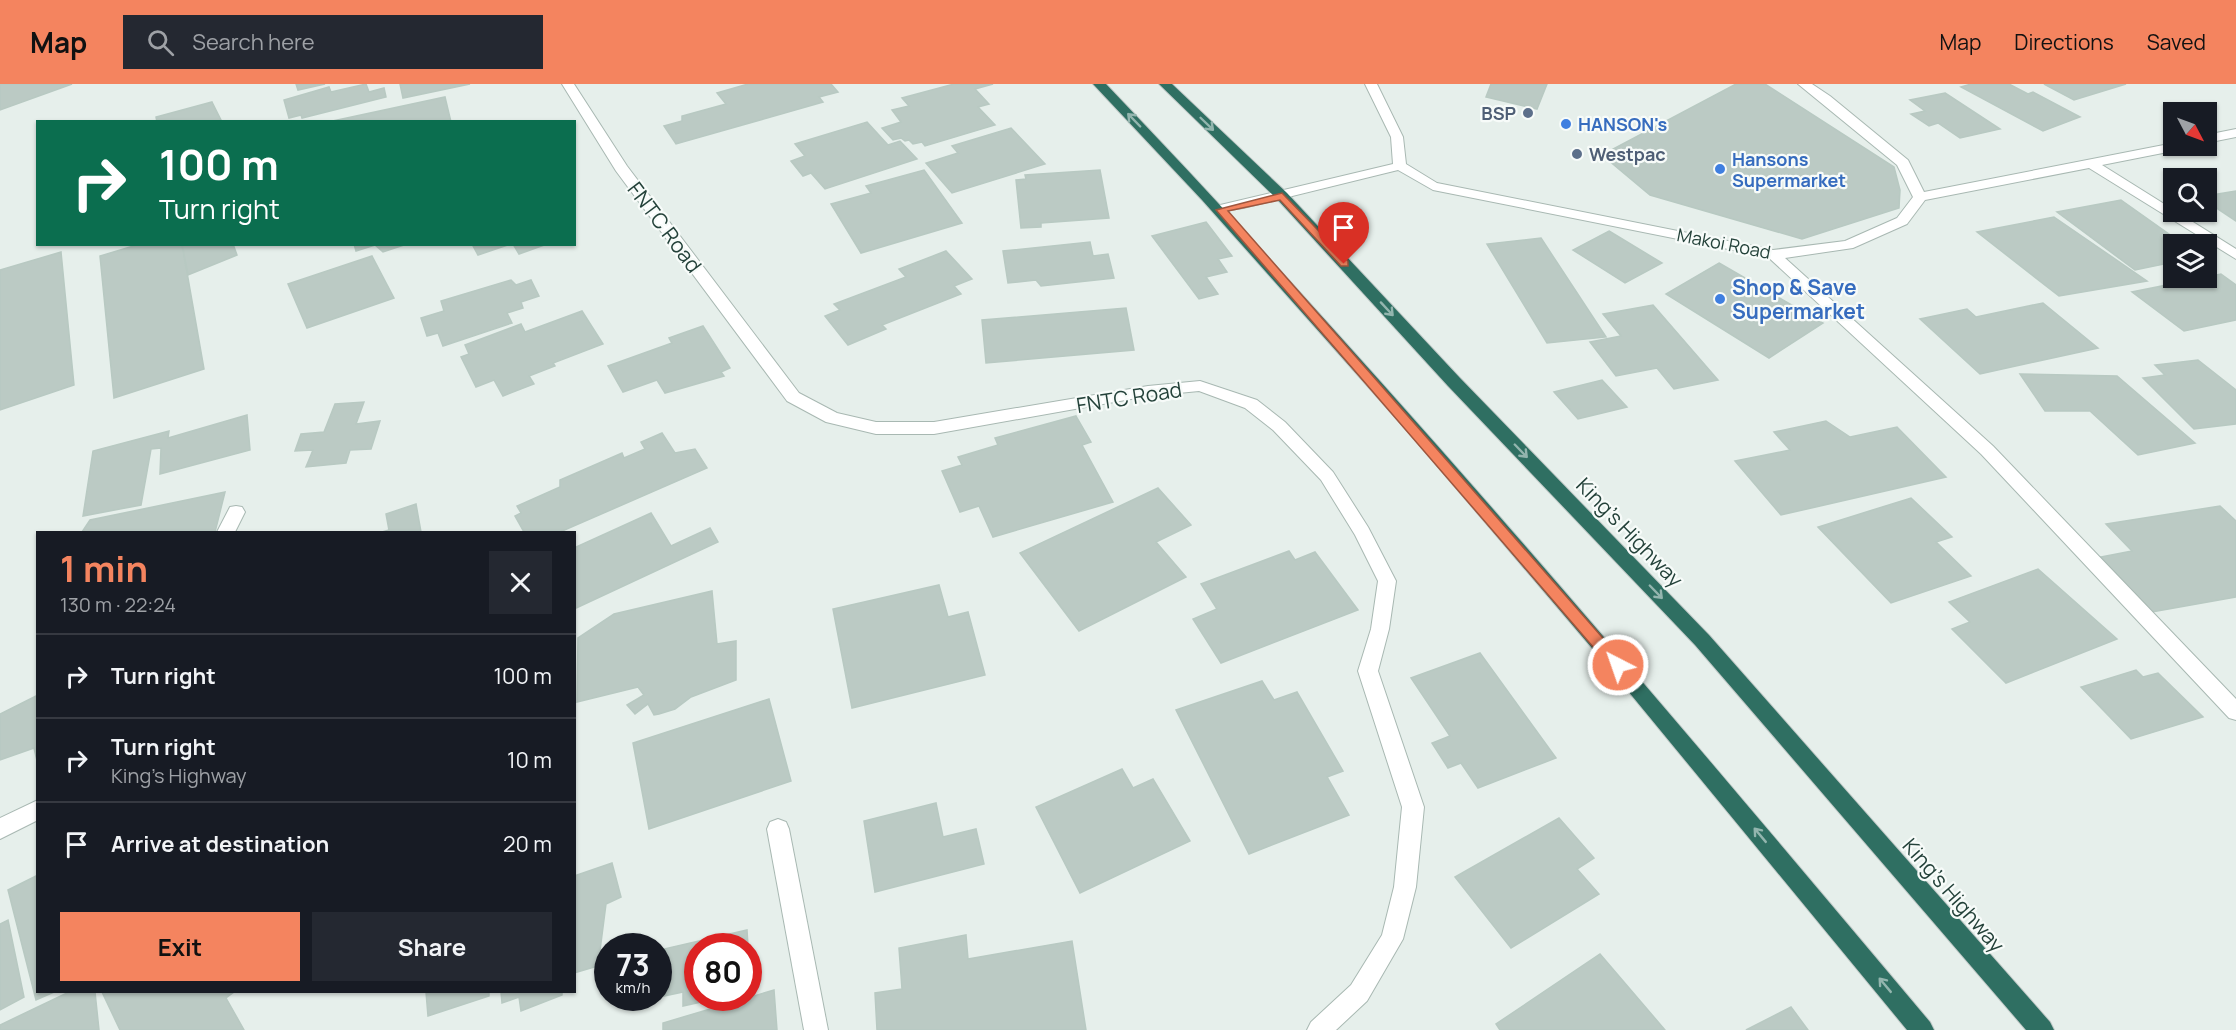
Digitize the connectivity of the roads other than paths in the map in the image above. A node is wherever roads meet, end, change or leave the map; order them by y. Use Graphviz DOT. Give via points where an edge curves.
graph roads {
  1 [pos="568,84"];
  2 [pos="1100,84"];
  3 [pos="1165,84"];
  4 [pos="1371,84"];
  5 [pos="1804,84"];
  6 [pos="2236,133"];
  7 [pos="2217,137"];
  8 [pos="2163,149"];
  9 [pos="2092,164"];
  10 [pos="1400,166"];
  11 [pos="1282,196"];
  12 [pos="1920,197"];
  13 [pos="1221,210"];
  14 [pos="1773,254"];
  15 [pos="2236,255"];
  16 [pos="236,512"];
  17 [pos="226,531"];
  18 [pos="2236,712"];
  19 [pos="36,810"];
  20 [pos="778,829"];
  21 [pos="0,830"];
  22 [pos="816,1030"];
  23 [pos="1319,1030"];
  24 [pos="1922,1030"];
  25 [pos="2042,1030"];
  1 -- 23 [label="street, FNTC Road" via="621,168 793,397 832,418 876,429 934,428 1148,391 1200,386 1251,404 1279,426 1327,476 1362,532 1386,581 1380,629 1368,672 1413,807 1406,887 1392,939 1359,993"];
  13 -- 2 [label="highway, one-way"];
  3 -- 11 [label="highway, King's Highway, one-way"];
  4 -- 10 [label="street" via="1397,137"];
  5 -- 12 [label="street" via="1903,162"];
  6 -- 7 [label="street"];
  8 -- 9 [label="street"];
  9 -- 12 [label="street"];
  9 -- 15 [label="street"];
  10 -- 11 [label="street"];
  10 -- 14 [label="street, Makoi Road" via="1434,186"];
  11 -- 13 [label="street"];
  11 -- 25 [label="highway, King's Highway, one-way" via="1702,640"];
  12 -- 14 [label="street, Makoi Road" via="1902,221 1848,245"];
  24 -- 13 [label="highway, one-way" via="1633,682"];
  14 -- 18 [label="street" via="1987,450"];
  16 -- 17 [label="street"];
  19 -- 21 [label="street"];
  20 -- 22 [label="street"];
}
